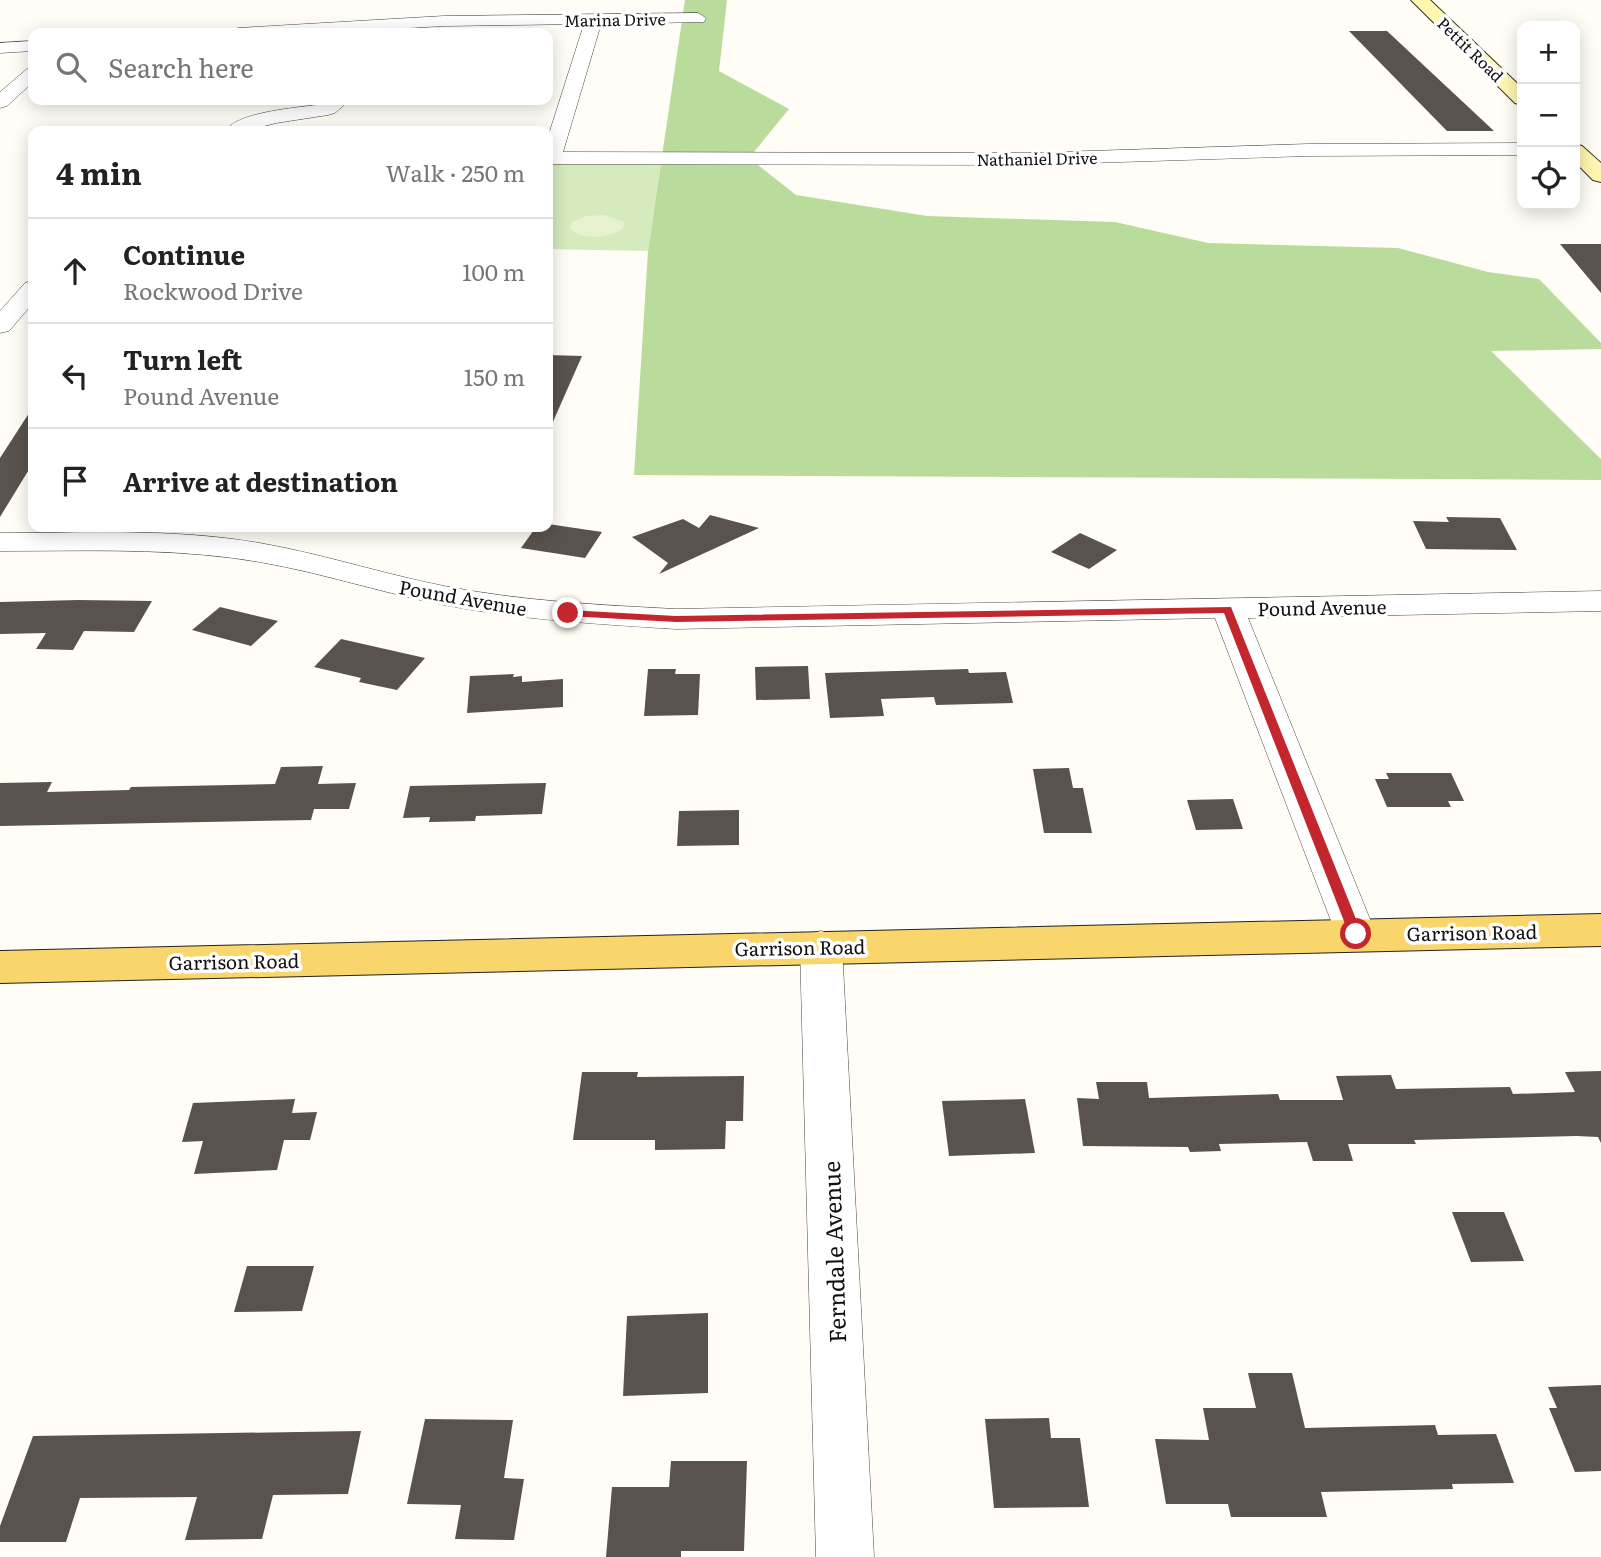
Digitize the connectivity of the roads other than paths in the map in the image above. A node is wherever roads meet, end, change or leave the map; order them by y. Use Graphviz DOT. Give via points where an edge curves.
graph roads {
  1 [pos="1420,0"];
  2 [pos="698,18"];
  3 [pos="594,20"];
  4 [pos="324,28"];
  5 [pos="28,46"];
  6 [pos="0,48"];
  7 [pos="28,77"];
  8 [pos="1517,94"];
  9 [pos="0,102"];
  10 [pos="334,105"];
  11 [pos="238,122"];
  12 [pos="553,146"];
  13 [pos="1517,149"];
  14 [pos="1580,155"];
  15 [pos="553,158"];
  16 [pos="1601,175"];
  17 [pos="28,294"];
  18 [pos="0,326"];
  19 [pos="283,532"];
  20 [pos="0,542"];
  21 [pos="264,553"];
  22 [pos="1601,601"];
  23 [pos="1228,610"];
  24 [pos="1601,930"];
  25 [pos="1356,934"];
  26 [pos="821,946"];
  27 [pos="0,967"];
  28 [pos="845,1557"];
  1 -- 8 [label="street, Pettit Road"];
  2 -- 3 [label="street, Marina Drive"];
  3 -- 4 [label="street, Marina Drive"];
  3 -- 12 [label="street"];
  5 -- 6 [label="street"];
  7 -- 9 [label="street"];
  10 -- 11 [label="street"];
  13 -- 15 [label="street, Nathaniel Drive" via="1027,159"];
  14 -- 16 [label="street"];
  17 -- 18 [label="street"];
  19 -- 21 [label="street"];
  20 -- 21 [label="street, Pound Avenue" via="167,542"];
  21 -- 23 [label="street, Pound Avenue" via="388,584 568,613 676,619"];
  22 -- 23 [label="street, Pound Avenue"];
  23 -- 25 [label="street"];
  24 -- 25 [label="main road, Garrison Road"];
  25 -- 26 [label="main road, Garrison Road"];
  26 -- 27 [label="main road, Garrison Road"];
  26 -- 28 [label="street, Ferndale Avenue"];
}
